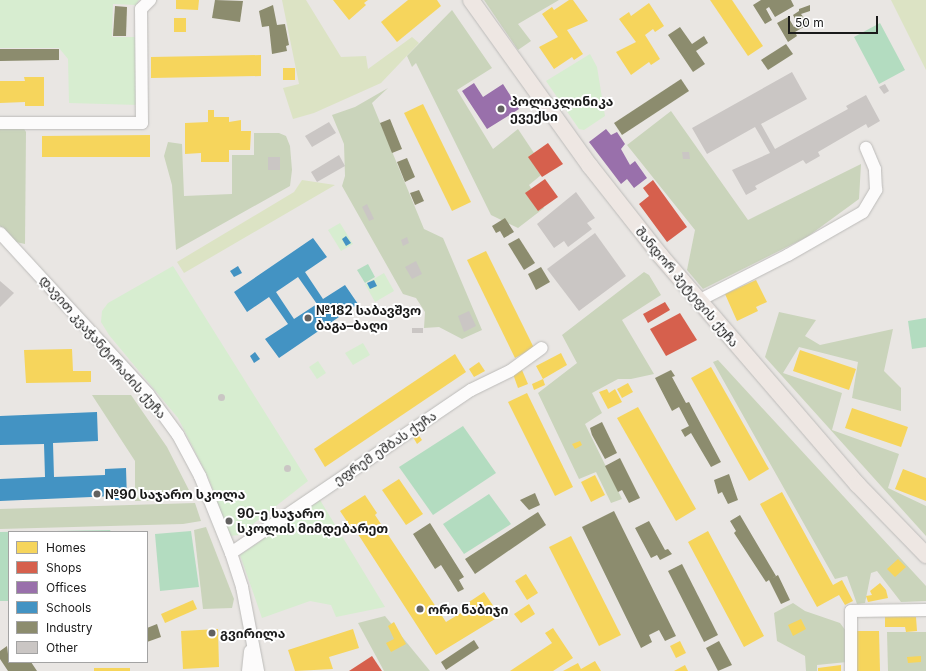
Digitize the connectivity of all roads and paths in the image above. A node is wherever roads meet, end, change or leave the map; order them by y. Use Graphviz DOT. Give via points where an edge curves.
graph roads {
  1 [pos="150,0"];
  2 [pos="471,0"];
  3 [pos="0,123"];
  4 [pos="866,148"];
  5 [pos="0,233"];
  6 [pos="698,301"];
  7 [pos="542,348"];
  8 [pos="231,553"];
  9 [pos="926,556"];
  10 [pos="926,610"];
  11 [pos="251,628"];
  12 [pos="248,671"];
  13 [pos="258,671"];
  14 [pos="851,671"];
  1 -- 3 [label="street" via="141,8 142,123"];
  2 -- 6 [label="main road, შანდორ პეტეფის ქუჩა" via="590,166"];
  4 -- 6 [label="street" via="875,169 876,190 863,212 788,256"];
  5 -- 8 [label="street, დავით კვაჭანტირაძის ქუჩა" via="148,394 178,435 200,476"];
  6 -- 9 [label="main road, შანდორ პეტეფის ქუჩა" via="858,485"];
  7 -- 8 [label="street, ეფრემ ეშბას ქუჩა" via="510,371 471,390"];
  8 -- 11 [label="street, დავით კვაჭანტირაძის ქუჩა"];
  10 -- 14 [label="street" via="851,611"];
  11 -- 12 [label="street, დავით კვაჭანტირაძის ქუჩა"];
  11 -- 13 [label="street, დავით კვაჭანტირაძის ქუჩა"];
}
